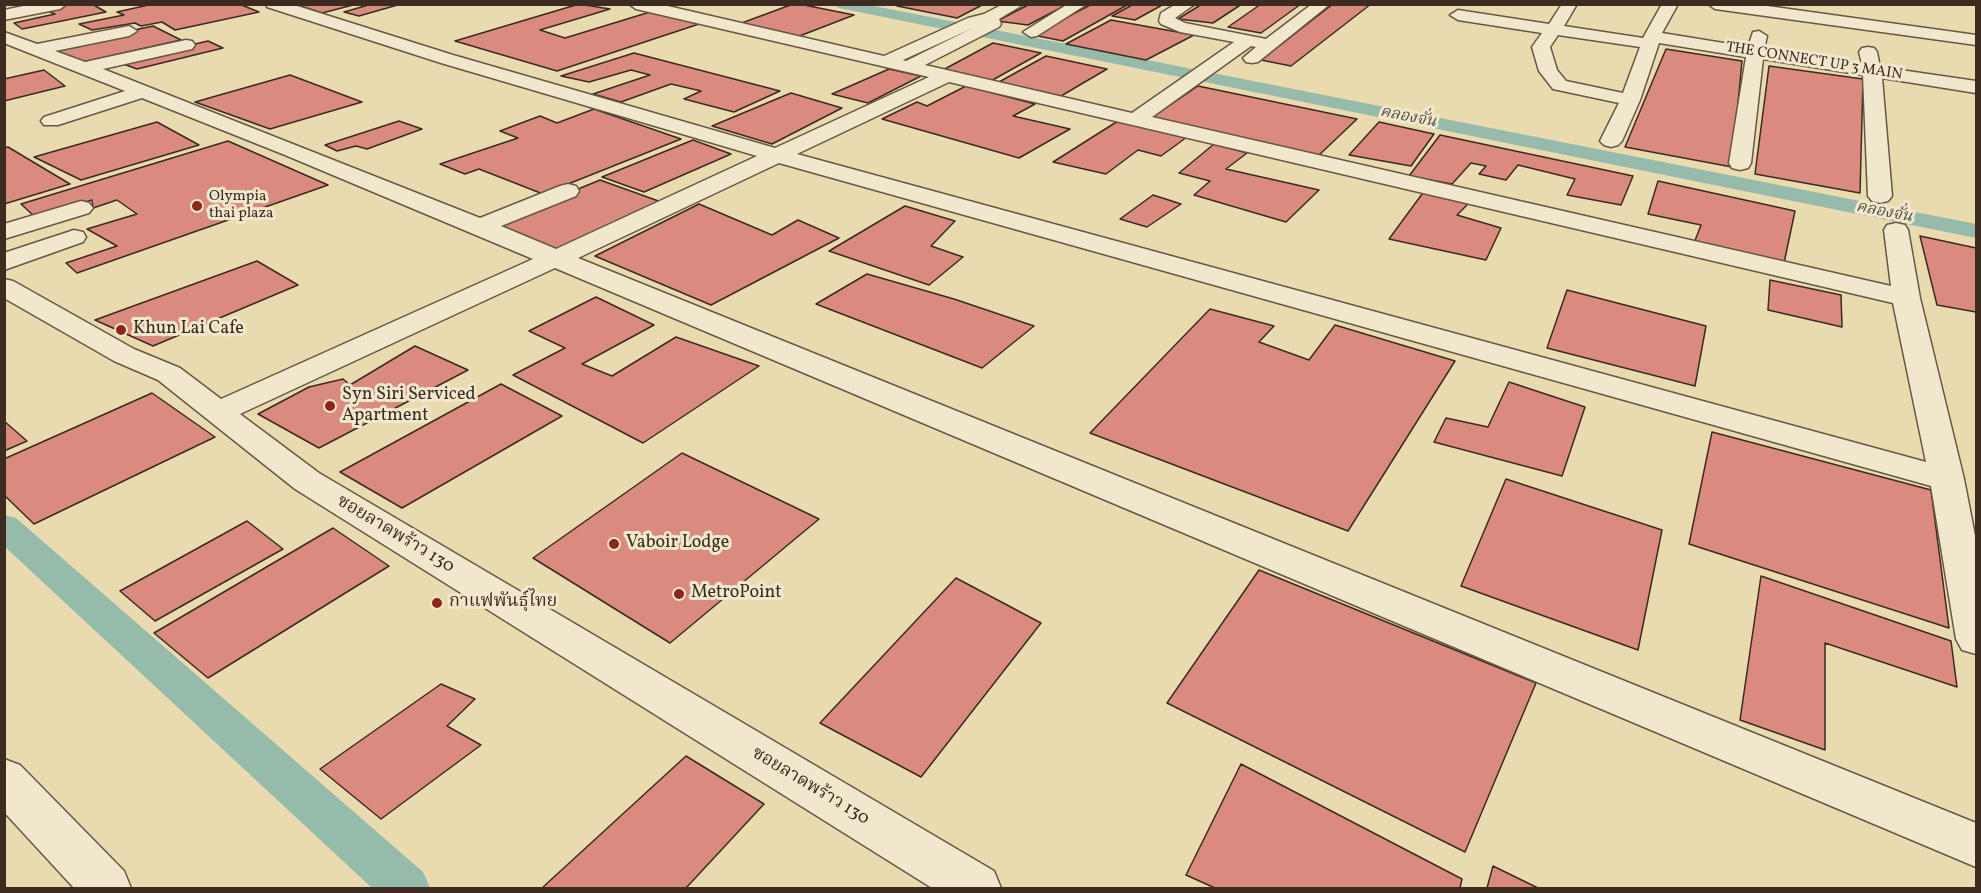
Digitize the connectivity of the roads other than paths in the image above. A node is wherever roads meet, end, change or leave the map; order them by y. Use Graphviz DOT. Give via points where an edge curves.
graph roads {
  1 [pos="60,4"];
  2 [pos="273,4"];
  3 [pos="636,4"];
  4 [pos="1017,4"];
  5 [pos="1080,4"];
  6 [pos="1188,4"];
  7 [pos="1323,4"];
  8 [pos="1570,4"];
  9 [pos="1670,4"];
  10 [pos="1716,4"];
  11 [pos="1463,10"];
  12 [pos="4,15"];
  13 [pos="1884,24"];
  14 [pos="1443,29"];
  15 [pos="1551,30"];
  16 [pos="129,31"];
  17 [pos="1031,32"];
  18 [pos="958,33"];
  19 [pos="4,37"];
  20 [pos="1969,39"];
  21 [pos="1652,40"];
  22 [pos="1757,44"];
  23 [pos="186,45"];
  24 [pos="1244,45"];
  25 [pos="36,49"];
  26 [pos="1901,51"];
  27 [pos="1966,56"];
  28 [pos="887,61"];
  29 [pos="1870,62"];
  30 [pos="910,66"];
  31 [pos="85,68"];
  32 [pos="949,75"];
  33 [pos="1977,87"];
  34 [pos="143,91"];
  35 [pos="1630,100"];
  36 [pos="1130,118"];
  37 [pos="51,121"];
  38 [pos="1611,141"];
  39 [pos="776,155"];
  40 [pos="1740,163"];
  41 [pos="568,191"];
  42 [pos="1880,196"];
  43 [pos="81,207"];
  44 [pos="478,227"];
  45 [pos="1896,230"];
  46 [pos="4,232"];
  47 [pos="74,237"];
  48 [pos="555,259"];
  49 [pos="4,262"];
  50 [pos="4,287"];
  51 [pos="1906,298"];
  52 [pos="218,412"];
  53 [pos="1947,479"];
  54 [pos="1977,639"];
  55 [pos="4,779"];
  56 [pos="1977,845"];
  57 [pos="106,888"];
  58 [pos="976,888"];
  1 -- 12 [label="street"];
  2 -- 39 [label="street"];
  3 -- 28 [label="street"];
  4 -- 18 [label="street" via="986,23"];
  5 -- 17 [label="street"];
  6 -- 24 [label="street" via="1167,16 1167,21"];
  7 -- 24 [label="street" via="1271,44"];
  8 -- 15 [label="street"];
  9 -- 21 [label="street"];
  10 -- 13 [label="street"];
  11 -- 14 [label="street"];
  11 -- 15 [label="street, THE CONNECT UP 3 MAIN"];
  13 -- 20 [label="street"];
  13 -- 26 [label="street"];
  15 -- 21 [label="street, THE CONNECT UP 3 MAIN"];
  15 -- 35 [label="street" via="1540,47 1556,82"];
  16 -- 25 [label="street" via="80,37"];
  18 -- 28 [label="street"];
  18 -- 30 [label="street"];
  19 -- 25 [label="street"];
  20 -- 27 [label="street"];
  21 -- 22 [label="street, THE CONNECT UP 3 MAIN"];
  21 -- 35 [label="street"];
  22 -- 29 [label="street, THE CONNECT UP 3 MAIN"];
  22 -- 40 [label="street"];
  23 -- 31 [label="street"];
  24 -- 36 [label="street" via="1184,79"];
  25 -- 31 [label="street"];
  28 -- 30 [label="street"];
  29 -- 33 [label="street, THE CONNECT UP 3 MAIN"];
  29 -- 42 [label="street"];
  30 -- 32 [label="street"];
  31 -- 34 [label="street"];
  32 -- 36 [label="street"];
  32 -- 39 [label="street"];
  34 -- 37 [label="street"];
  34 -- 44 [label="street"];
  35 -- 38 [label="street"];
  36 -- 51 [label="street"];
  39 -- 48 [label="street"];
  39 -- 53 [label="street"];
  41 -- 44 [label="street"];
  43 -- 46 [label="street"];
  44 -- 48 [label="street"];
  45 -- 51 [label="street"];
  47 -- 49 [label="street"];
  48 -- 52 [label="street"];
  48 -- 56 [label="street"];
  50 -- 52 [label="street, ซอยลาดพร้าว 130" via="124,355 169,374"];
  51 -- 53 [label="street"];
  52 -- 58 [label="street, ซอยลาดพร้าว 130" via="307,481"];
  53 -- 54 [label="street"];
  55 -- 57 [label="street"];
}
